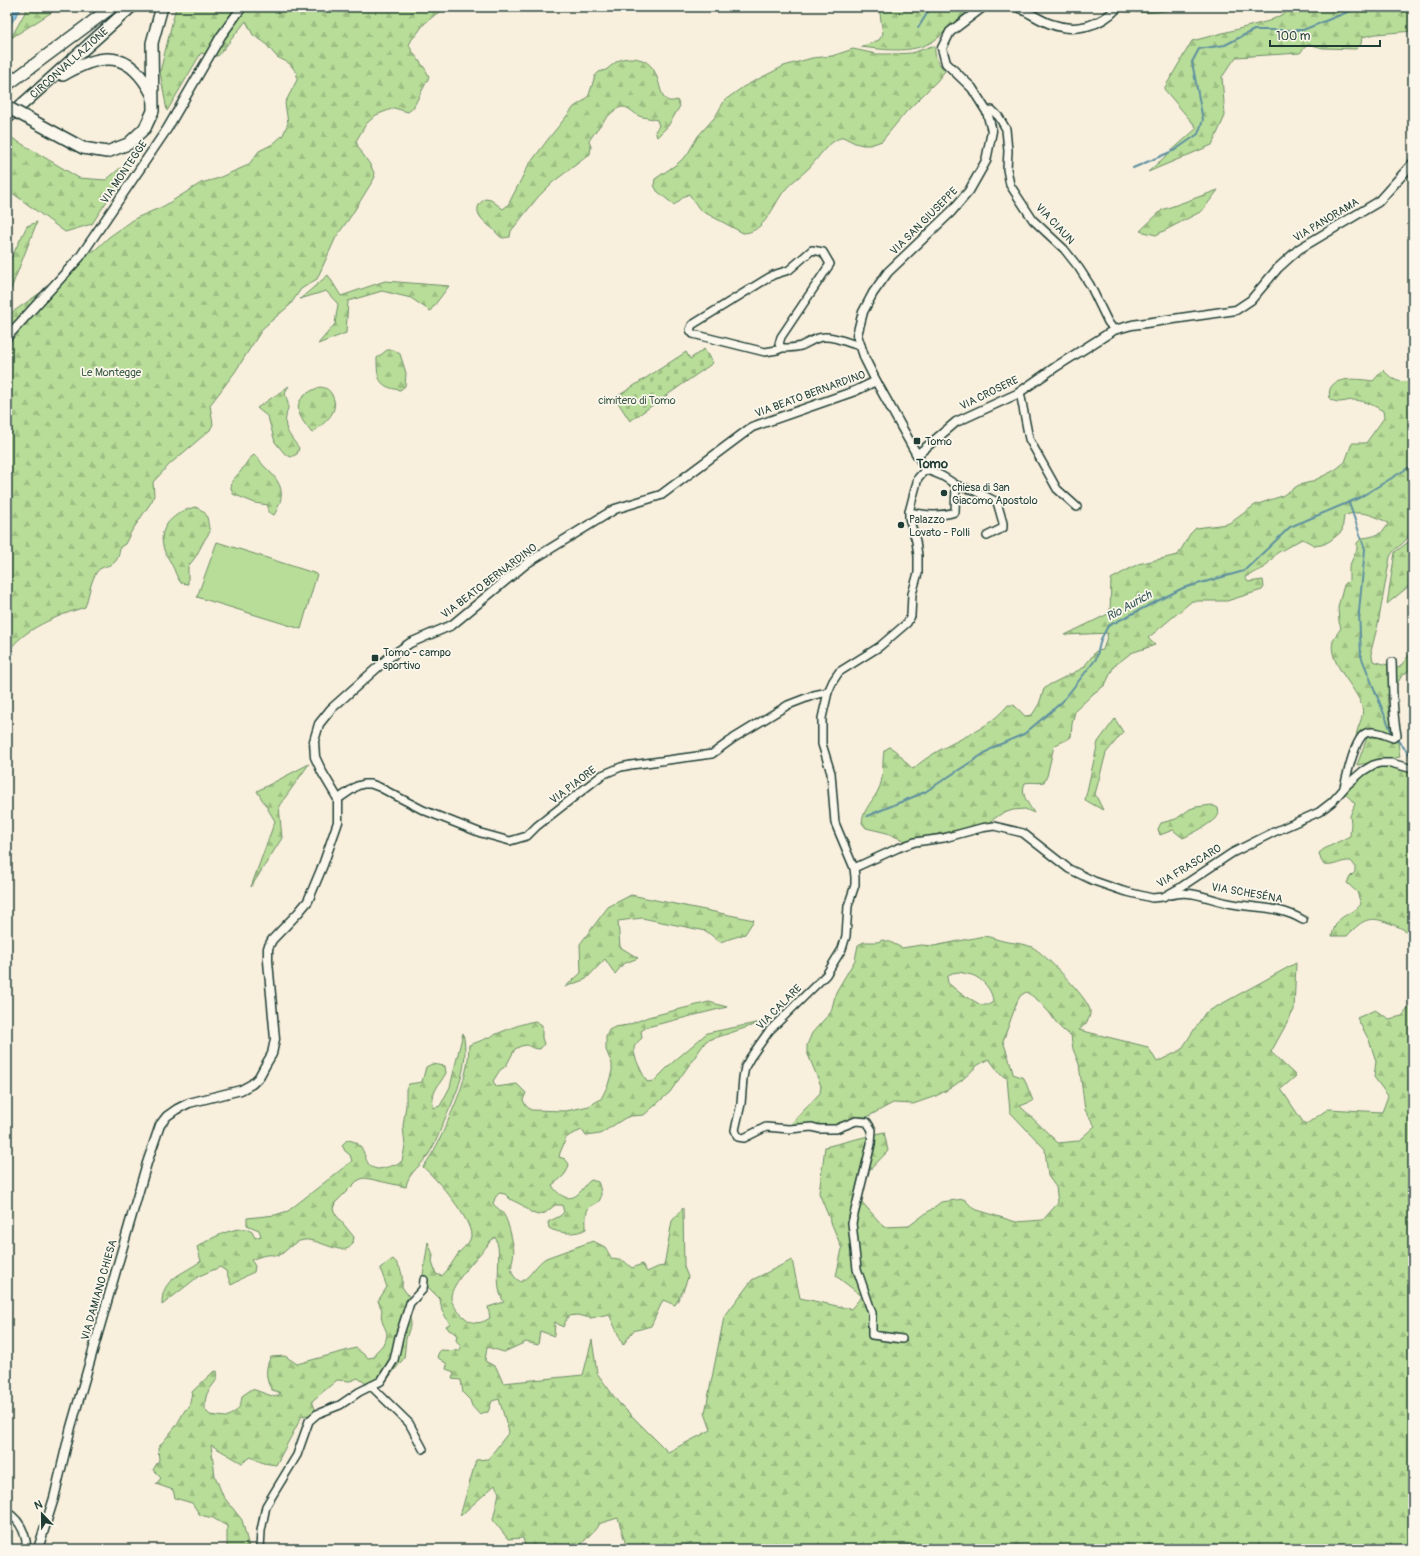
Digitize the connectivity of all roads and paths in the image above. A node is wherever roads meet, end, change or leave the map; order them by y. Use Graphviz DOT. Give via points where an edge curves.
graph roads {
  1 [pos="112,7"];
  2 [pos="131,7"];
  3 [pos="162,7"];
  4 [pos="242,7"];
  5 [pos="983,7"];
  6 [pos="1017,7"];
  7 [pos="1118,7"];
  8 [pos="47,84"];
  9 [pos="7,85"];
  10 [pos="152,94"];
  11 [pos="7,107"];
  12 [pos="987,112"];
  13 [pos="7,118"];
  14 [pos="1413,163"];
  15 [pos="1114,330"];
  16 [pos="7,337"];
  17 [pos="861,346"];
  18 [pos="782,348"];
  19 [pos="876,381"];
  20 [pos="1020,392"];
  21 [pos="917,454"];
  22 [pos="925,470"];
  23 [pos="956,485"];
  24 [pos="1077,507"];
  25 [pos="909,512"];
  26 [pos="987,536"];
  27 [pos="1392,662"];
  28 [pos="828,692"];
  29 [pos="1413,769"];
  30 [pos="1343,789"];
  31 [pos="338,799"];
  32 [pos="854,868"];
  33 [pos="1163,897"];
  34 [pos="1303,920"];
  35 [pos="424,1280"];
  36 [pos="902,1339"];
  37 [pos="371,1386"];
  38 [pos="423,1449"];
  39 [pos="7,1512"];
  40 [pos="27,1549"];
  41 [pos="38,1549"];
  42 [pos="260,1549"];
  1 -- 9 [label="highway"];
  2 -- 8 [label="highway, CIRCONVALLAZIONE"];
  3 -- 10 [label="highway" via="152,42"];
  4 -- 16 [label="street, VIA MONTEGGE" via="221,36 167,129 80,257"];
  5 -- 12 [label="street, VIA SAN GIUSEPPE" via="950,32 942,48 946,63 972,88"];
  6 -- 7 [label="street" via="1051,24 1074,29 1094,24 1110,16"];
  8 -- 10 [label="highway" via="90,61 112,58 130,65 145,79"];
  8 -- 13 [label="highway, CIRCONVALLAZIONE"];
  10 -- 11 [label="highway, bridge" via="152,111 145,128 128,144 107,152 83,148"];
  12 -- 15 [label="street, VIA CIAUN" via="992,110 1006,128 1010,185 1033,220 1064,249 1079,268"];
  12 -- 17 [label="street, VIA SAN GIUSEPPE" via="992,131 986,161 969,191 951,212 888,272 872,293 863,312 857,335"];
  14 -- 15 [label="street, VIA PANORAMA" via="1378,202 1299,249 1278,268 1251,300 1236,310 1132,325"];
  15 -- 20 [label="street, VIA CROSERE"];
  17 -- 18 [label="street" via="836,338 823,337 799,346"];
  17 -- 19 [label="street, VIA SAN GIUSEPPE"];
  18 -- 18 [label="street" via="779,344 780,337 830,264 823,252 812,250 789,270 773,275 692,326 690,330 693,334 765,352"];
  19 -- 21 [label="street, VIA SAN GIUSEPPE"];
  19 -- 31 [label="street, VIA BEATO BERNARDINO" via="855,391 752,427 660,495 615,509 527,563 452,624 410,643 387,659 331,709 319,724 314,741 315,757"];
  20 -- 21 [label="street, VIA CROSERE" via="956,422"];
  20 -- 24 [label="street" via="1029,439 1058,489"];
  21 -- 22 [label="street"];
  22 -- 23 [label="street" via="938,473"];
  22 -- 25 [label="street" via="918,478"];
  23 -- 25 [label="street" via="955,512 926,515"];
  23 -- 26 [label="street" via="997,502 1003,528"];
  25 -- 28 [label="street" via="918,556 911,616 907,623 879,648 839,672"];
  27 -- 30 [label="street" via="1397,735 1393,738 1374,732 1362,735"];
  28 -- 31 [label="street, VIA PIAORE" via="788,705 712,754 631,764 612,770 602,775 519,840 510,841 481,833 423,810 371,784 357,786"];
  28 -- 32 [label="street" via="822,718 822,744 831,773 835,823"];
  29 -- 30 [label="street, VIA FRASCARO" via="1380,763 1363,771"];
  30 -- 33 [label="street, VIA FRASCARO" via="1319,812 1232,853"];
  31 -- 41 [label="street, VIA DAMIANO CHIESA" via="338,822 308,901 276,935 268,948 275,1038 272,1054 252,1084 241,1090 177,1108 160,1125 71,1427 54,1498"];
  32 -- 33 [label="street, VIA FRASCARO" via="915,842 994,826 1023,833 1069,869 1094,881 1152,898"];
  32 -- 36 [label="street, VIA CALARE" via="854,885 848,906 846,936 842,949 826,975 769,1031 750,1058 742,1078 742,1104 734,1130 738,1137 744,1138 766,1127 836,1129 856,1121 867,1122 872,1130 871,1144 852,1223 858,1269 872,1313 872,1335"];
  33 -- 34 [label="street, VIA SCHESÉNA" via="1193,893 1228,903 1283,910"];
  35 -- 37 [label="street" via="423,1289 410,1303 407,1311 394,1360 381,1381"];
  37 -- 38 [label="street" via="409,1423"];
  37 -- 42 [label="street" via="340,1405 317,1414 309,1421 297,1455 266,1506"];
  39 -- 40 [label="street" via="20,1524"];
}
